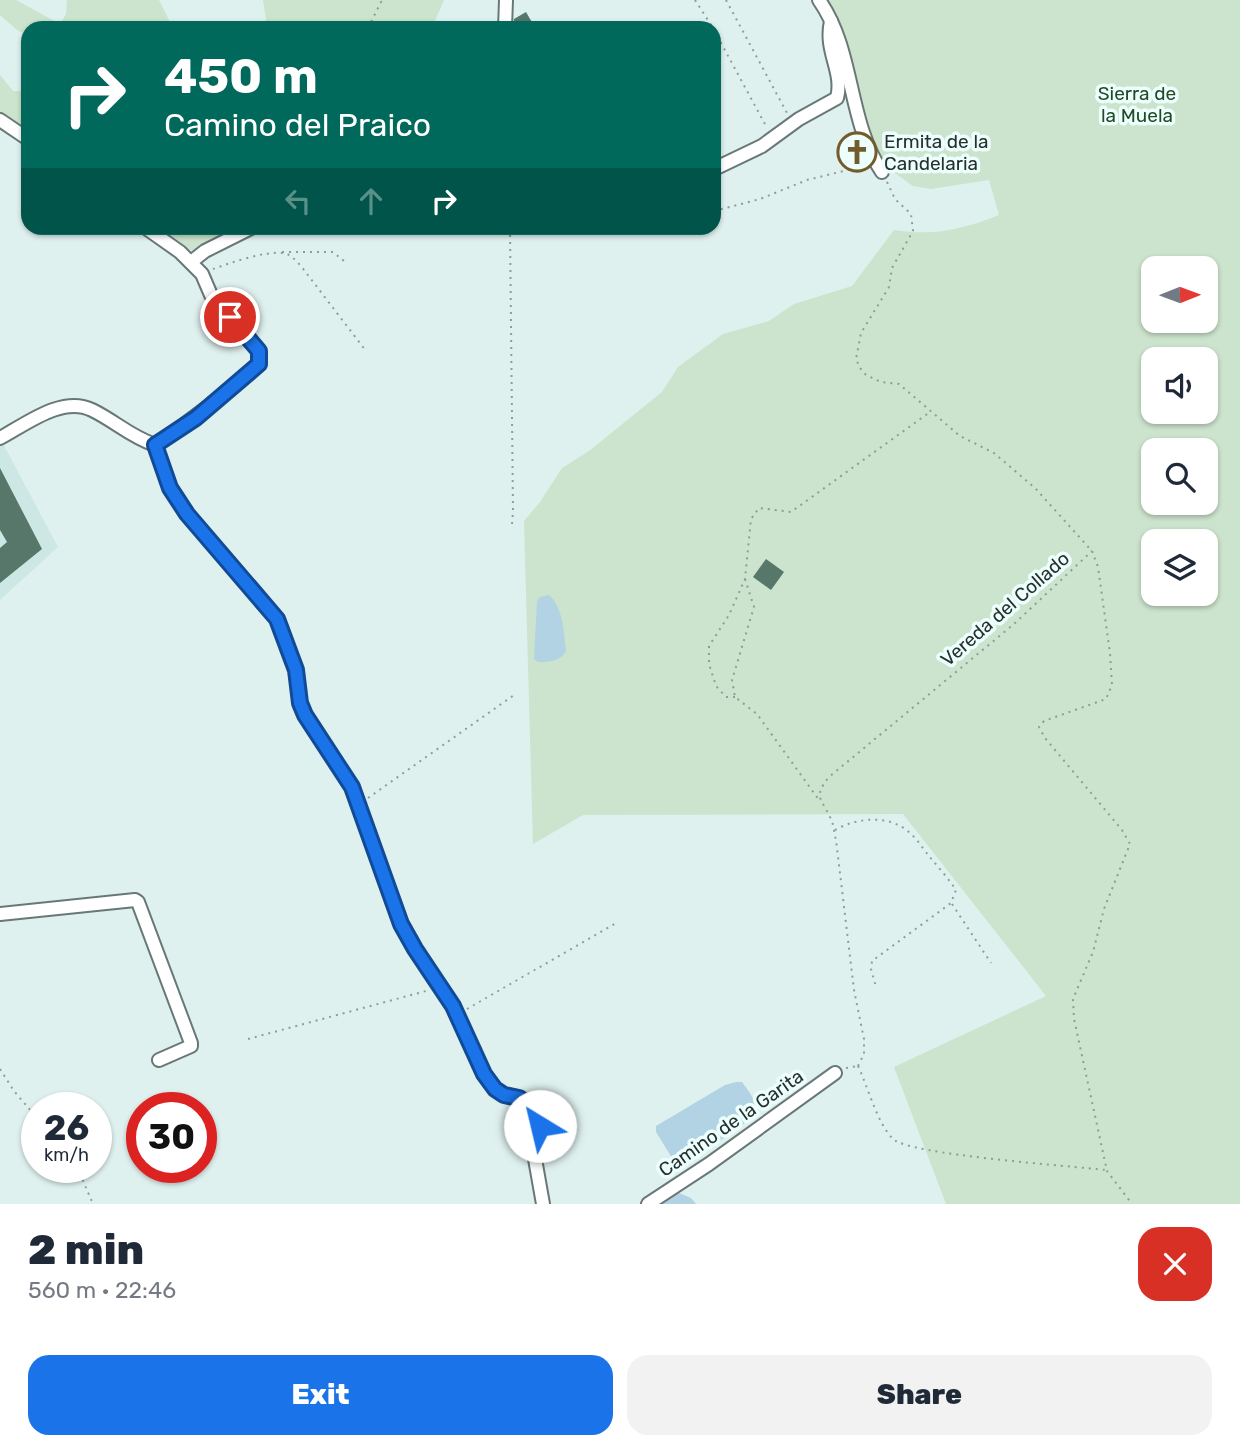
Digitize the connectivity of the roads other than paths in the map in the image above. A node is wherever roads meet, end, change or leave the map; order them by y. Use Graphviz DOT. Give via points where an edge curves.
graph roads {
  1 [pos="506,0"];
  2 [pos="819,0"];
  3 [pos="505,21"];
  4 [pos="831,21"];
  5 [pos="0,120"];
  6 [pos="21,134"];
  7 [pos="721,166"];
  8 [pos="879,167"];
  9 [pos="156,235"];
  10 [pos="237,235"];
  11 [pos="191,262"];
  12 [pos="0,438"];
  13 [pos="155,445"];
  14 [pos="0,914"];
  15 [pos="159,1060"];
  16 [pos="835,1073"];
  17 [pos="543,1204"];
  18 [pos="648,1204"];
  1 -- 3 [label="street"];
  2 -- 4 [label="street"];
  4 -- 7 [label="street" via="827,36 840,88 837,98 774,139"];
  4 -- 8 [label="street" via="866,144"];
  5 -- 6 [label="street"];
  9 -- 11 [label="street"];
  10 -- 11 [label="street"];
  11 -- 13 [label="street" via="211,295 259,351 259,364 196,418"];
  12 -- 13 [label="street" via="49,412 78,406"];
  13 -- 17 [label="street" via="170,488 187,514 277,619 296,670 305,715 347,779 401,924 457,1014 484,1074 495,1089 529,1104 540,1118 535,1159"];
  14 -- 15 [label="street" via="138,902 191,1043 186,1050"];
  16 -- 18 [label="street, Camino de la Garita"];
}
